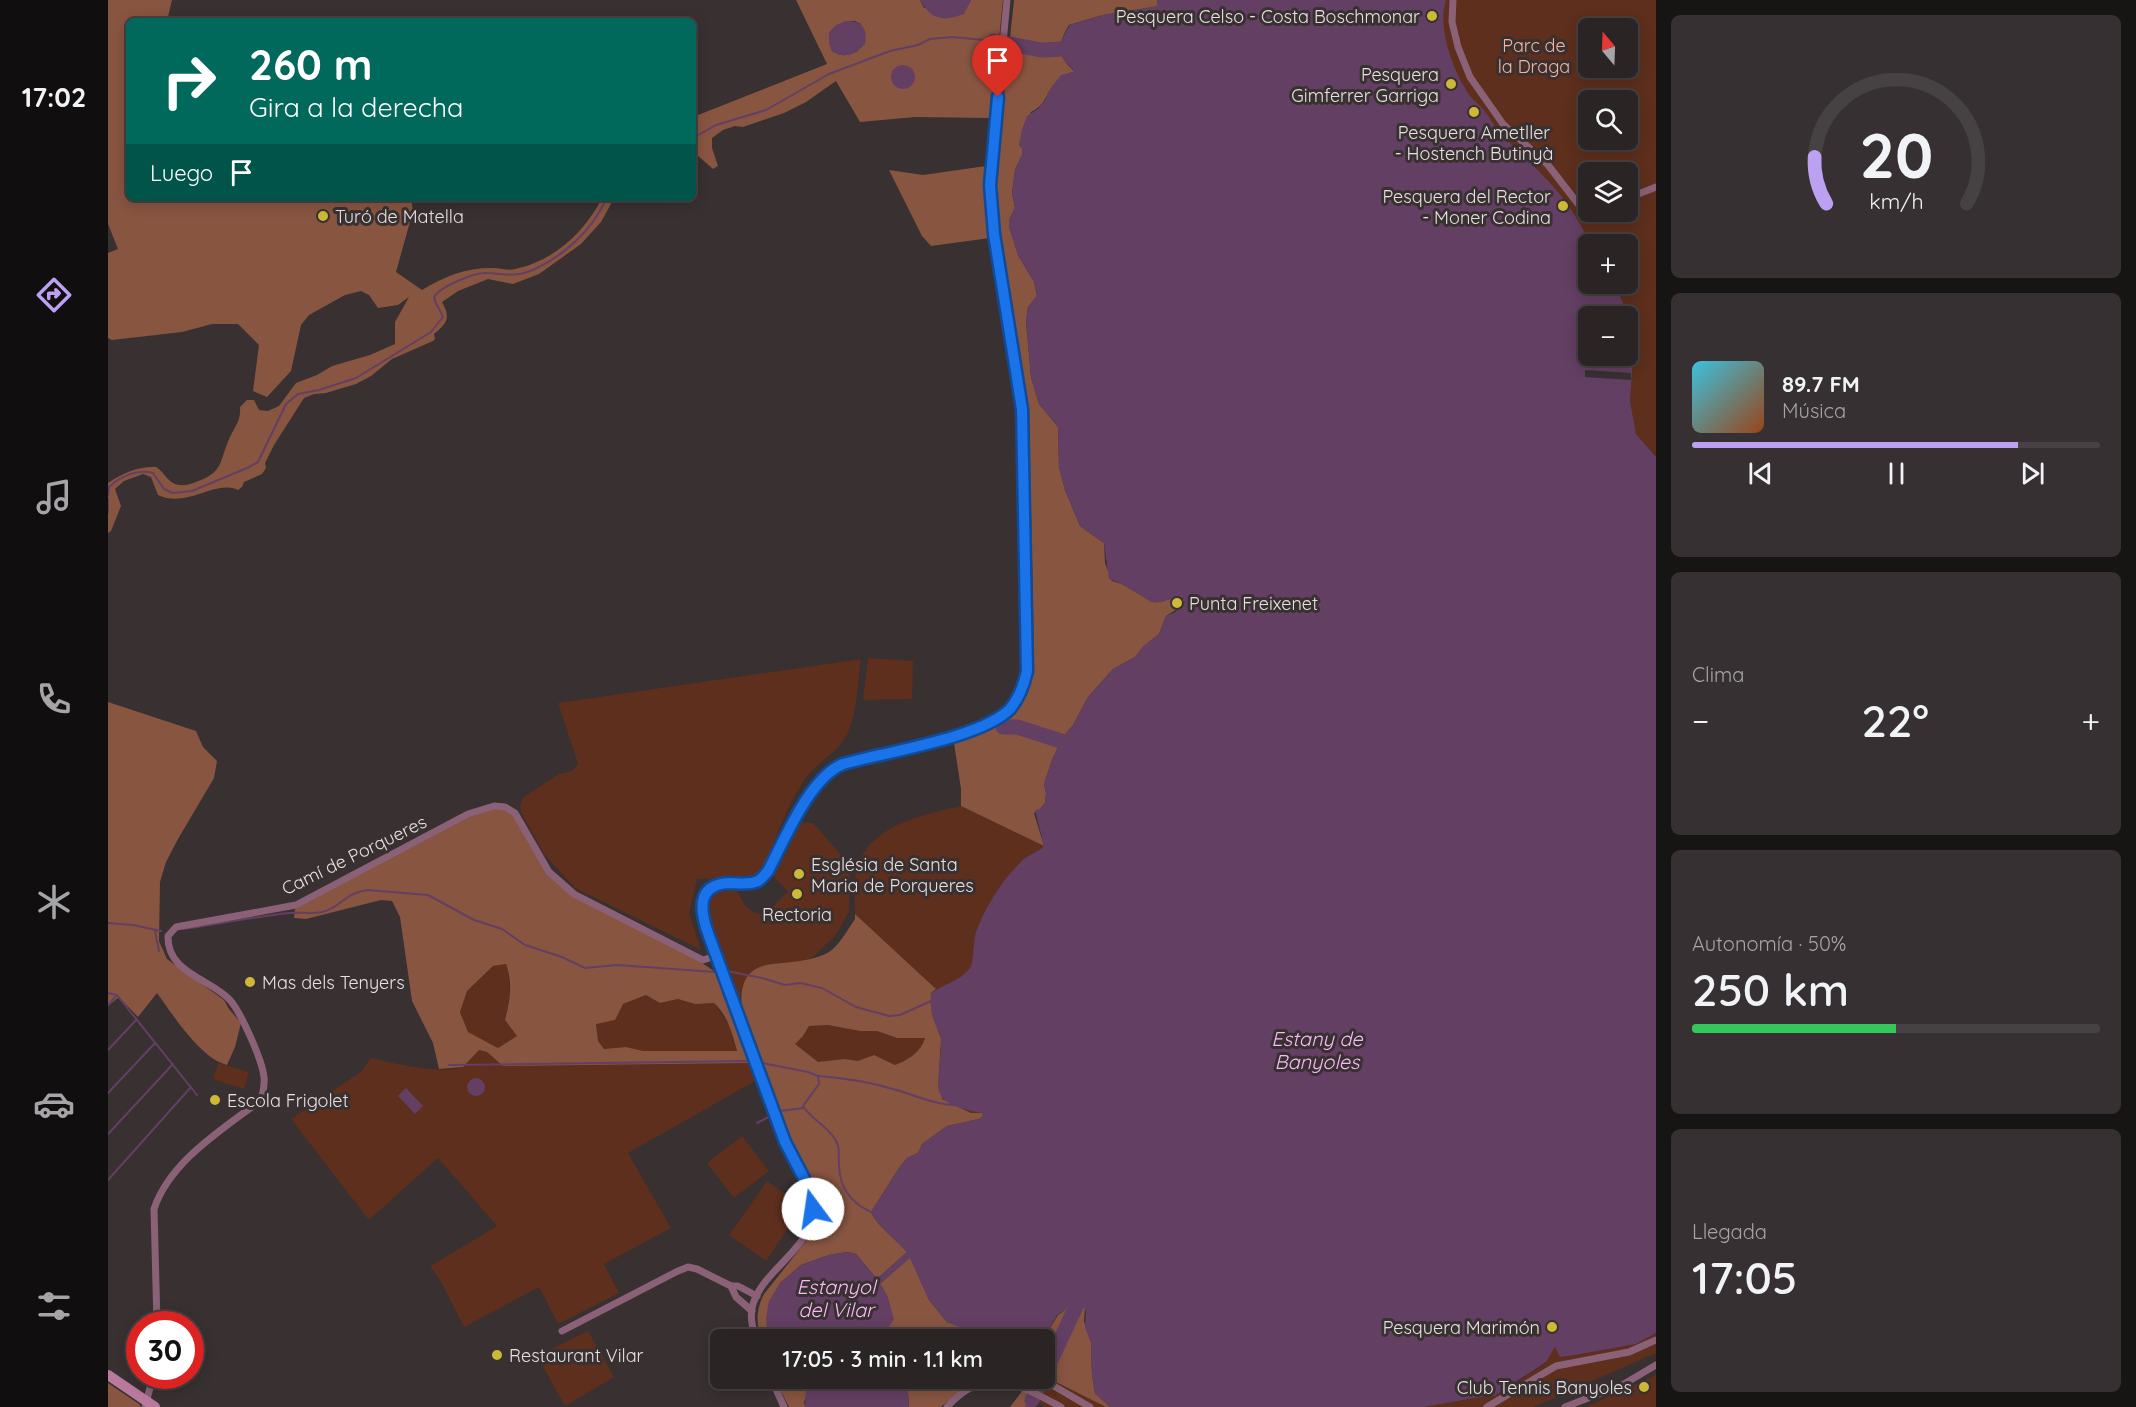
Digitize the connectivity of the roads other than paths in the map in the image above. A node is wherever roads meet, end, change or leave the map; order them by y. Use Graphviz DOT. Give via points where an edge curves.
graph roads {
  1 [pos="1007,0"];
  2 [pos="1453,0"];
  3 [pos="1656,187"];
  4 [pos="1638,194"];
  5 [pos="1578,205"];
  6 [pos="716,956"];
  7 [pos="731,1286"];
  8 [pos="757,1296"];
  9 [pos="157,1311"];
  10 [pos="752,1311"];
  11 [pos="754,1329"];
  12 [pos="562,1331"];
  13 [pos="1656,1340"];
  14 [pos="1656,1365"];
  15 [pos="108,1375"];
  16 [pos="1055,1388"];
  17 [pos="151,1389"];
  18 [pos="776,1389"];
  19 [pos="149,1405"];
  20 [pos="784,1407"];
  21 [pos="947,1407"];
  22 [pos="1061,1407"];
  23 [pos="1090,1407"];
  24 [pos="1487,1407"];
  25 [pos="1565,1407"];
  1 -- 6 [label="street" via="990,185 1022,409 1027,671 1024,684 1009,709 985,726 829,771 810,794 762,878 719,885 705,895 702,916"];
  2 -- 5 [label="street" via="1452,22 1470,77 1503,124 1548,165"];
  3 -- 4 [label="street"];
  6 -- 8 [label="street" via="785,1142 813,1203 813,1217 800,1242"];
  6 -- 9 [label="street, Camí de Porqueres" via="703,960 574,894 549,872 515,813 494,806 468,814 296,905 176,927 168,936 174,961 229,999 243,1019 264,1074 265,1087 261,1100 195,1152 159,1194 154,1209"];
  7 -- 8 [label="street"];
  7 -- 10 [label="street" via="736,1297"];
  7 -- 12 [label="street" via="688,1267"];
  8 -- 10 [label="street"];
  10 -- 11 [label="street"];
  13 -- 24 [label="street" via="1629,1352 1556,1365"];
  14 -- 25 [label="street" via="1624,1384"];
  15 -- 19 [label="main road"];
  16 -- 23 [label="street"];
  17 -- 19 [label="street"];
  18 -- 20 [label="street"];
  21 -- 22 [label="street" via="970,1387 1003,1381"];
}
